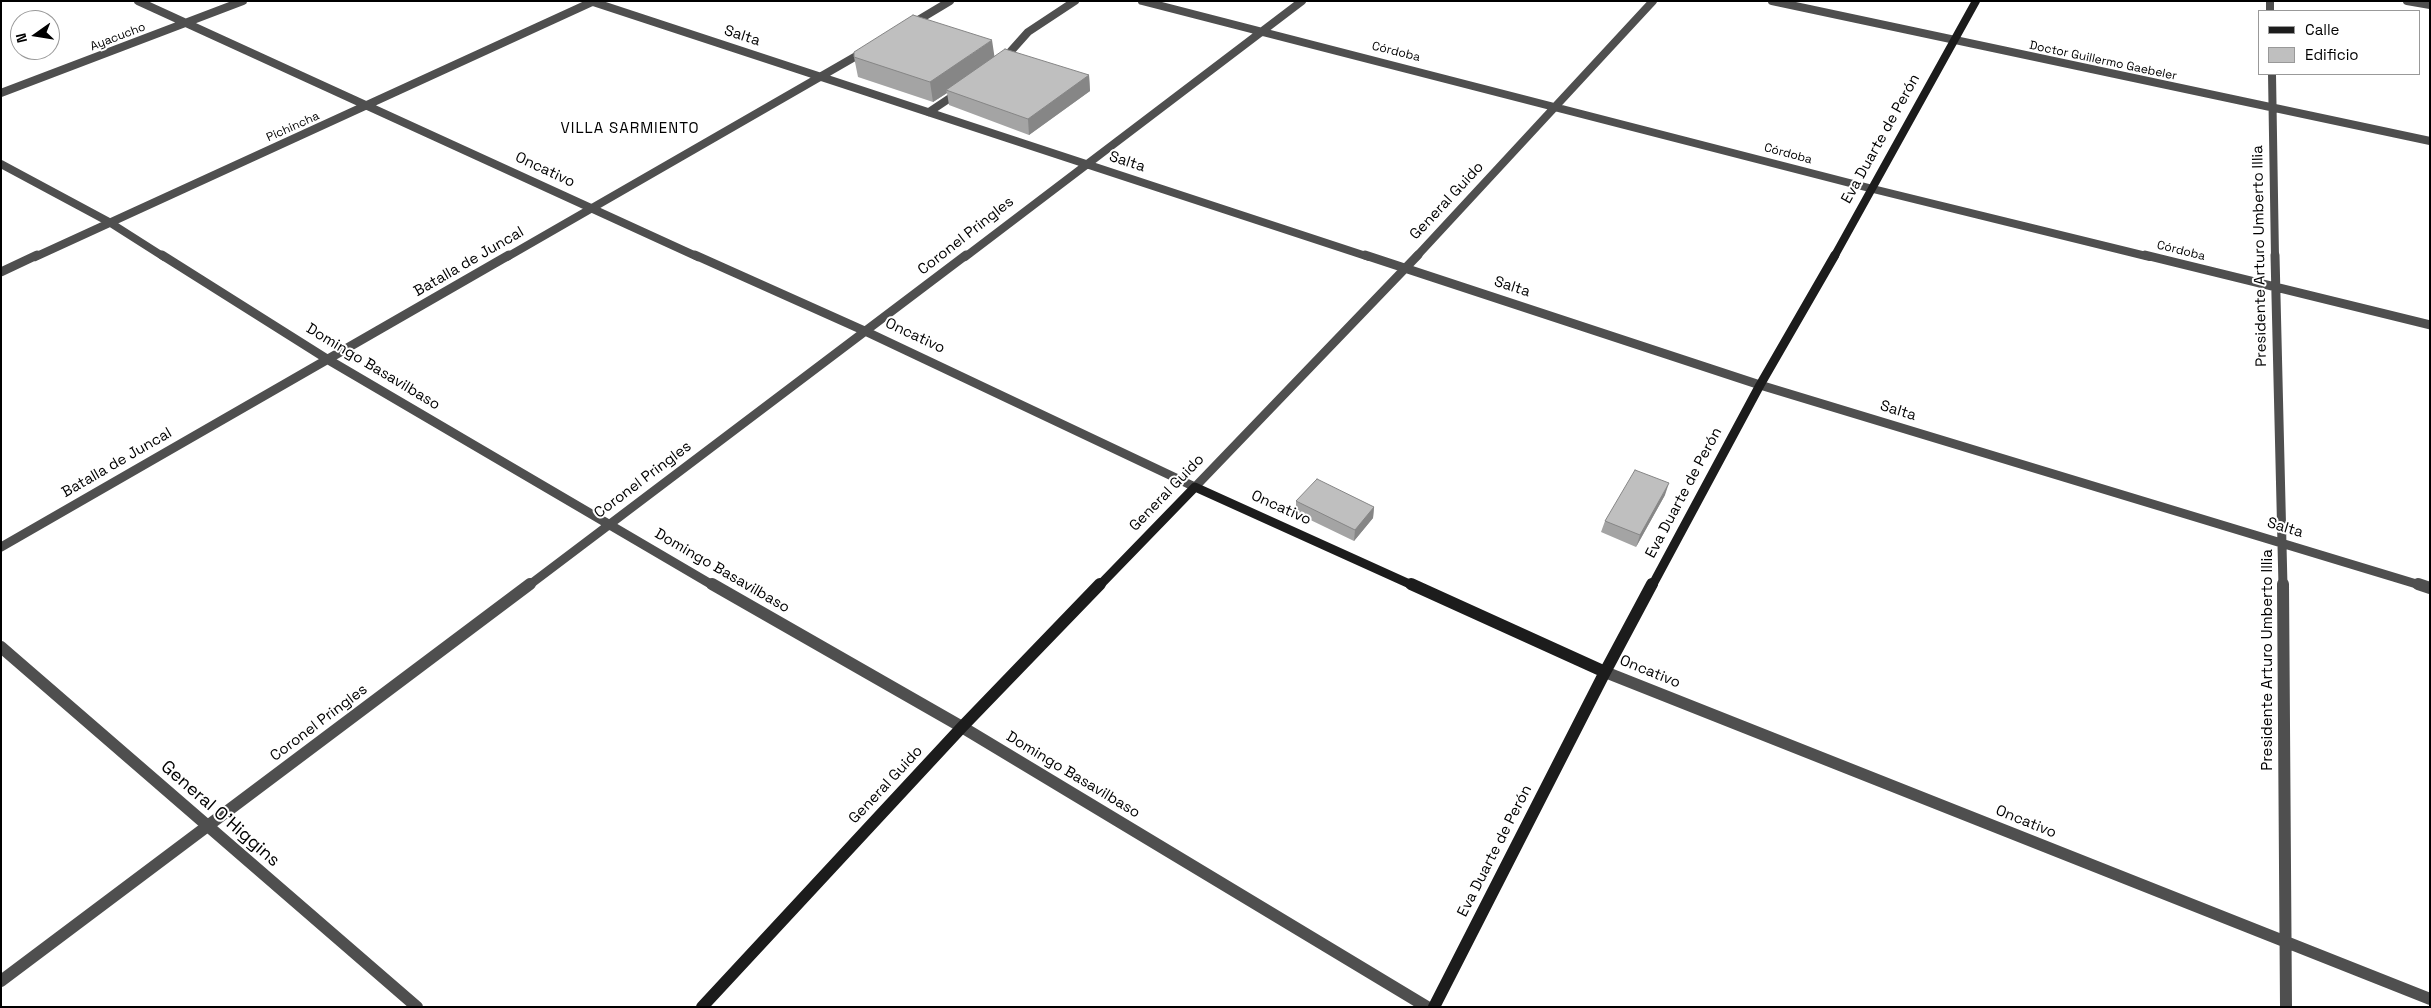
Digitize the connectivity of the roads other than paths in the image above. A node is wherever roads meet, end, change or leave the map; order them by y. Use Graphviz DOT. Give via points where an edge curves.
graph roads {
  1 [pos="138,1"];
  2 [pos="243,1"];
  3 [pos="950,1"];
  4 [pos="1075,1"];
  5 [pos="1142,1"];
  6 [pos="1302,1"];
  7 [pos="1653,1"];
  8 [pos="1772,1"];
  9 [pos="1976,1"];
  10 [pos="2407,1"];
  11 [pos="592,2"];
  12 [pos="2430,6"];
  13 [pos="186,23"];
  14 [pos="901,30"];
  15 [pos="1260,31"];
  16 [pos="1954,41"];
  17 [pos="876,44"];
  18 [pos="998,65"];
  19 [pos="2272,75"];
  20 [pos="819,77"];
  21 [pos="967,86"];
  22 [pos="1,93"];
  23 [pos="367,106"];
  24 [pos="1557,106"];
  25 [pos="2273,107"];
  26 [pos="929,112"];
  27 [pos="2430,141"];
  28 [pos="1,164"];
  29 [pos="1084,164"];
  30 [pos="1873,189"];
  31 [pos="591,210"];
  32 [pos="110,222"];
  33 [pos="1406,268"];
  34 [pos="1,272"];
  35 [pos="2275,287"];
  36 [pos="2430,325"];
  37 [pos="867,332"];
  38 [pos="327,359"];
  39 [pos="1760,385"];
  40 [pos="1196,487"];
  41 [pos="608,525"];
  42 [pos="2282,543"];
  43 [pos="1,548"];
  44 [pos="2430,588"];
  45 [pos="1,647"];
  46 [pos="1605,672"];
  47 [pos="962,727"];
  48 [pos="207,826"];
  49 [pos="2286,943"];
  50 [pos="1,981"];
  51 [pos="2430,999"];
  52 [pos="417,1007"];
  53 [pos="702,1007"];
  54 [pos="1427,1007"];
  55 [pos="1434,1007"];
  56 [pos="2286,1007"];
  1 -- 13 [label="street, Oncativo"];
  2 -- 13 [label="street, Ayacucho"];
  3 -- 14 [label="street"];
  4 -- 18 [label="street" via="1028,32"];
  5 -- 15 [label="street, Córdoba"];
  6 -- 15 [label="street, Coronel Pringles"];
  7 -- 24 [label="street, General Guido"];
  8 -- 16 [label="street, Doctor Guillermo Gaebeler"];
  9 -- 16 [label="main road, Eva Duarte de Perón"];
  10 -- 12 [label="street"];
  11 -- 20 [label="street, Salta"];
  11 -- 23 [label="street, Pichincha"];
  13 -- 22 [label="street, Ayacucho"];
  13 -- 23 [label="street, Oncativo"];
  15 -- 24 [label="street, Córdoba"];
  15 -- 29 [label="street, Coronel Pringles"];
  16 -- 25 [label="street, Doctor Guillermo Gaebeler"];
  16 -- 30 [label="main road, Eva Duarte de Perón"];
  17 -- 20 [label="street, Batalla de Juncal"];
  19 -- 25 [label="street, Presidente Arturo Umberto Illia"];
  20 -- 26 [label="street, Salta"];
  20 -- 31 [label="street, Batalla de Juncal"];
  21 -- 26 [label="street"];
  23 -- 31 [label="street, Oncativo"];
  23 -- 32 [label="street, Pichincha"];
  24 -- 30 [label="street, Córdoba"];
  24 -- 33 [label="street, General Guido"];
  25 -- 27 [label="street, Doctor Guillermo Gaebeler"];
  25 -- 35 [label="street, Presidente Arturo Umberto Illia"];
  26 -- 29 [label="street, Salta"];
  28 -- 32 [label="street, Domingo Basavilbaso"];
  29 -- 33 [label="street, Salta"];
  29 -- 37 [label="street, Coronel Pringles"];
  30 -- 35 [label="street, Córdoba"];
  30 -- 39 [label="main road, Eva Duarte de Perón"];
  31 -- 37 [label="street, Oncativo"];
  31 -- 38 [label="street, Batalla de Juncal"];
  32 -- 34 [label="street, Pichincha"];
  32 -- 38 [label="street, Domingo Basavilbaso"];
  33 -- 39 [label="street, Salta"];
  33 -- 40 [label="street, General Guido"];
  35 -- 36 [label="street, Córdoba"];
  35 -- 42 [label="street, Presidente Arturo Umberto Illia"];
  37 -- 40 [label="street, Oncativo"];
  37 -- 41 [label="street, Coronel Pringles"];
  38 -- 41 [label="street, Domingo Basavilbaso"];
  38 -- 43 [label="street, Batalla de Juncal"];
  39 -- 42 [label="street, Salta"];
  39 -- 46 [label="main road, Eva Duarte de Perón"];
  40 -- 46 [label="main road, Oncativo"];
  40 -- 47 [label="main road, General Guido"];
  41 -- 47 [label="street, Domingo Basavilbaso"];
  41 -- 48 [label="street, Coronel Pringles"];
  42 -- 44 [label="street, Salta"];
  42 -- 49 [label="street, Presidente Arturo Umberto Illia"];
  45 -- 48 [label="street, General O'Higgins"];
  46 -- 49 [label="street, Oncativo"];
  46 -- 55 [label="main road, Eva Duarte de Perón"];
  47 -- 53 [label="main road, General Guido"];
  47 -- 54 [label="street, Domingo Basavilbaso"];
  48 -- 50 [label="street, Coronel Pringles"];
  48 -- 52 [label="street, General O'Higgins"];
  49 -- 51 [label="street, Oncativo"];
  49 -- 56 [label="street, Presidente Arturo Umberto Illia"];
}
